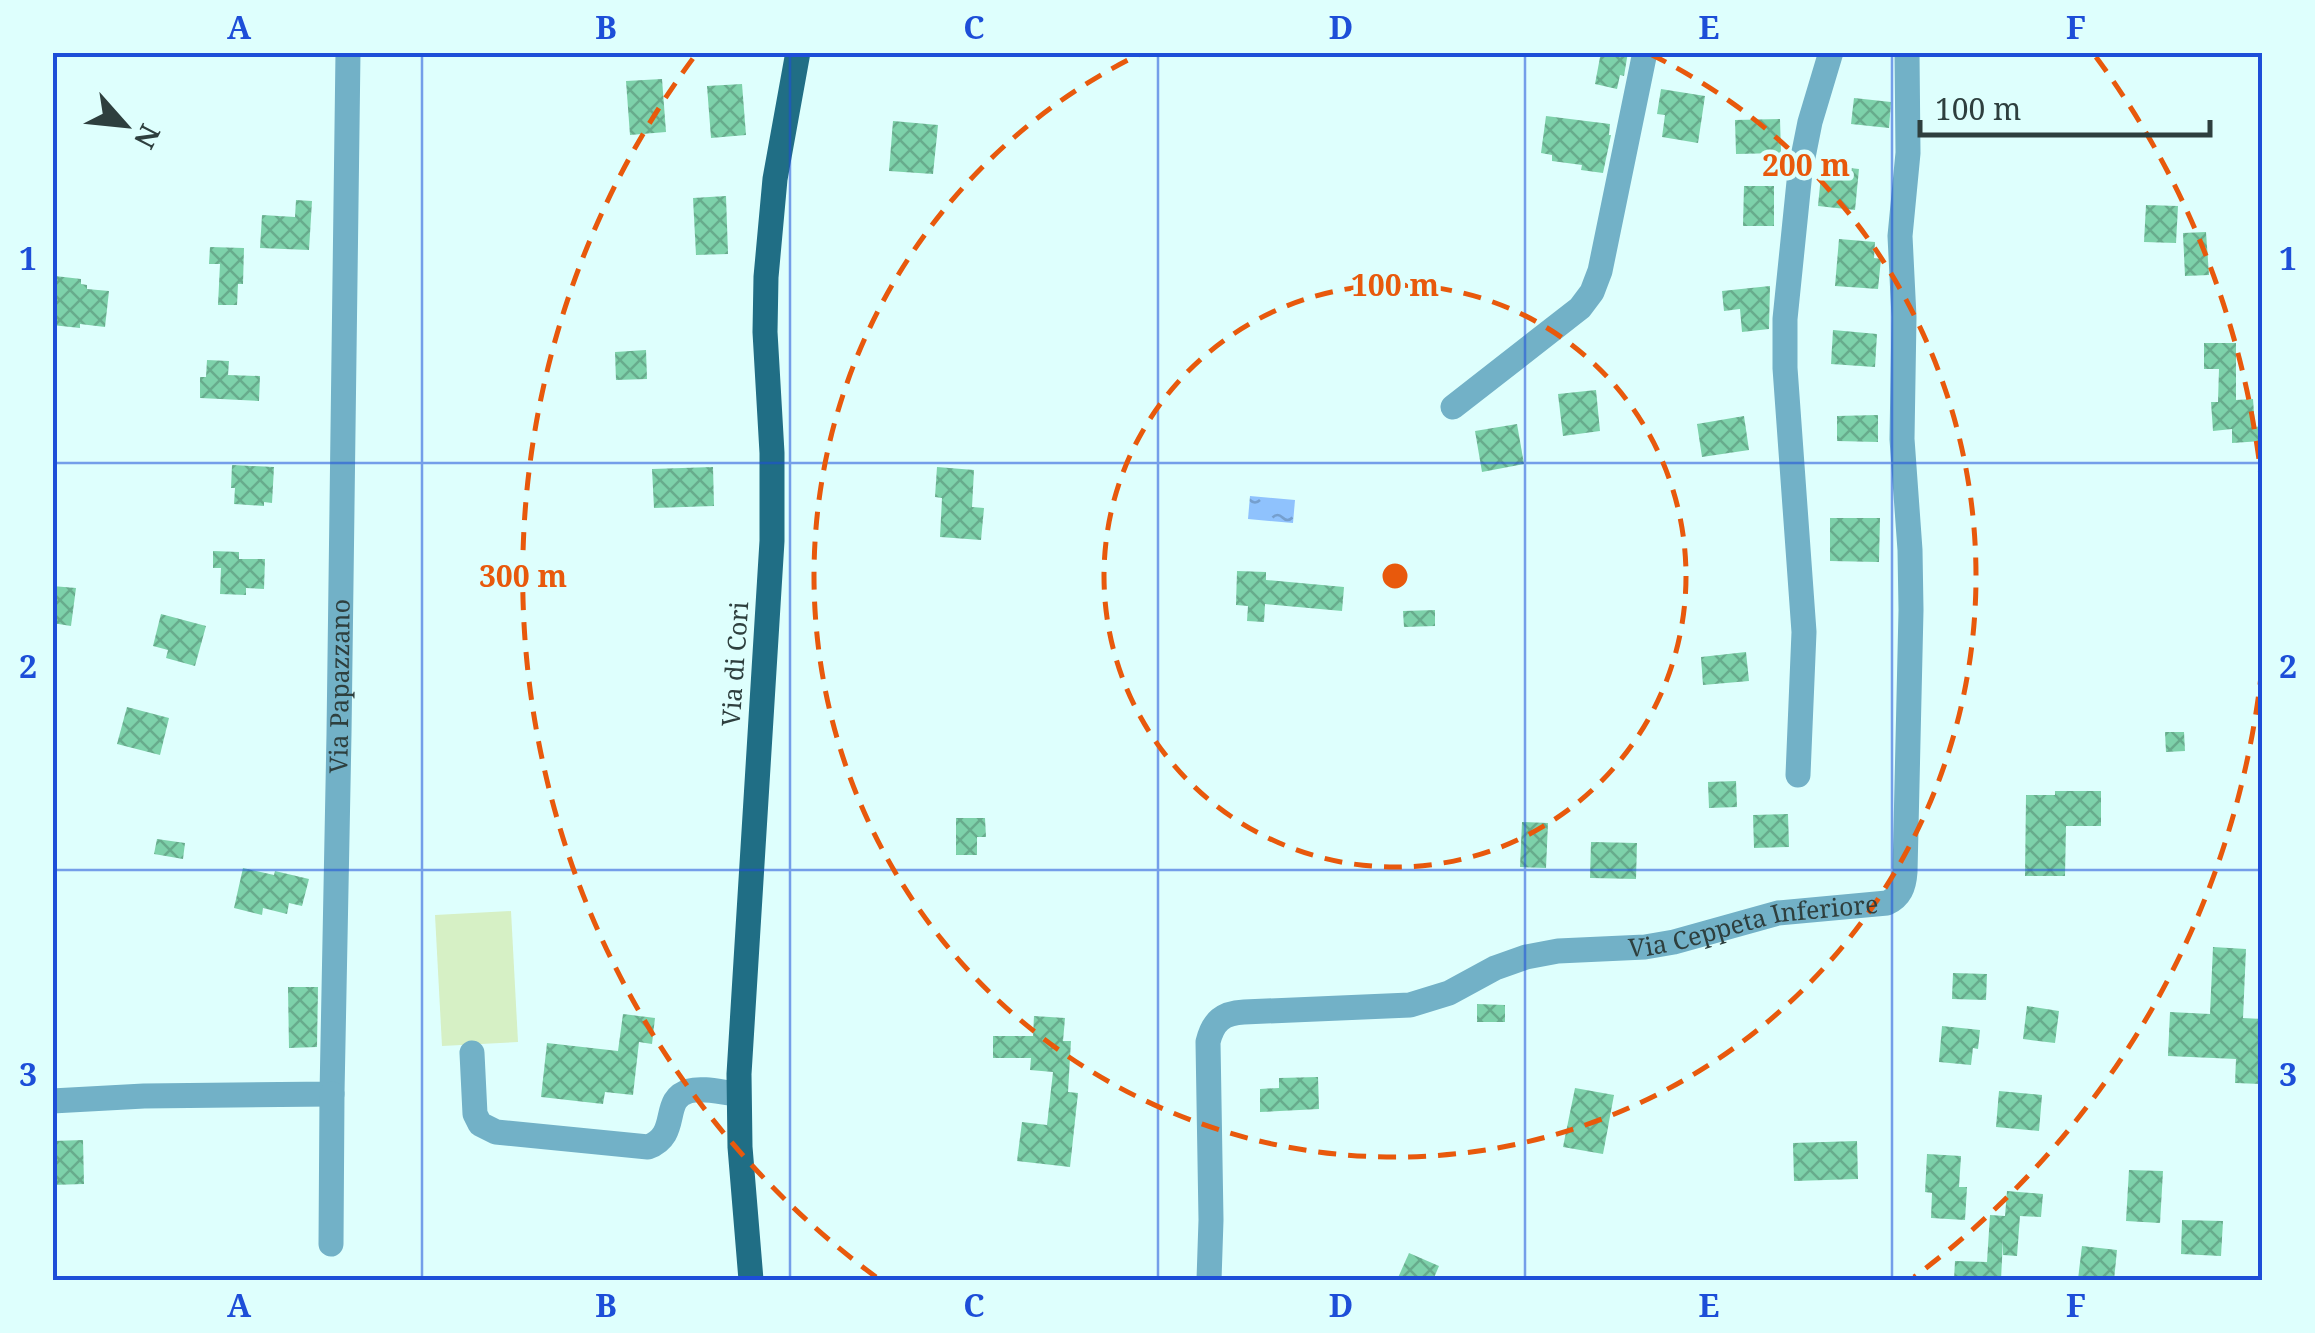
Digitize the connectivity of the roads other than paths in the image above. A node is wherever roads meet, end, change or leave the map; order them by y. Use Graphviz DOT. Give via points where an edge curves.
graph roads {
  1 [pos="348,52"];
  2 [pos="798,52"];
  3 [pos="1644,52"];
  4 [pos="1831,52"];
  5 [pos="1907,52"];
  6 [pos="1453,407"];
  7 [pos="1798,776"];
  8 [pos="472,1052"];
  9 [pos="332,1094"];
  10 [pos="738,1094"];
  11 [pos="52,1100"];
  12 [pos="331,1244"];
  13 [pos="751,1280"];
  14 [pos="1209,1280"];
  1 -- 9 [label="street, Via Papazzano"];
  2 -- 10 [label="main road, Via di Cori" via="767,263 772,541"];
  3 -- 6 [label="street" via="1592,292"];
  4 -- 7 [label="street" via="1800,172 1785,319 1804,620"];
  5 -- 14 [label="street, Via Ceppeta Inferiore" via="1900,236 1912,610 1902,890 1886,903 1778,913 1665,944 1526,957 1410,1005 1225,1015 1208,1042"];
  8 -- 10 [label="street" via="475,1114 496,1132 648,1147 666,1134 674,1103 684,1093"];
  9 -- 11 [label="street"];
  9 -- 12 [label="street, Via Papazzano"];
  10 -- 13 [label="main road, Via di Cori"];
}
